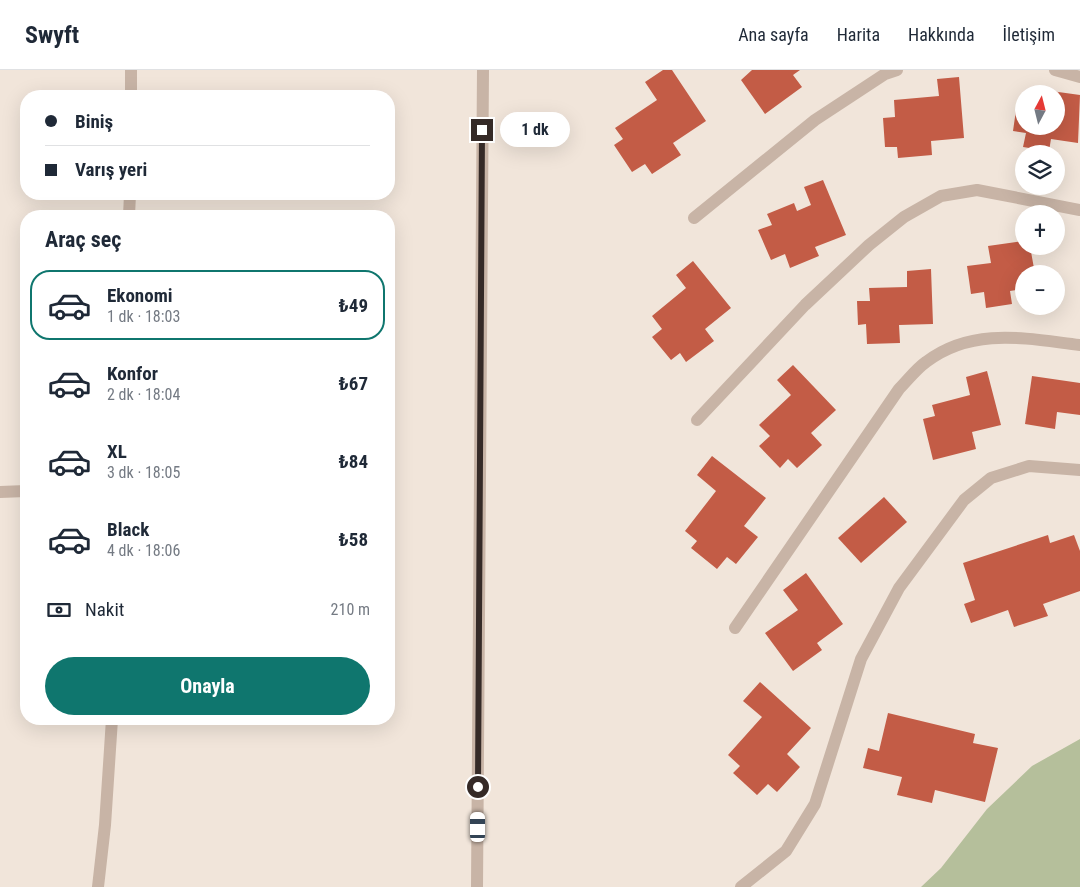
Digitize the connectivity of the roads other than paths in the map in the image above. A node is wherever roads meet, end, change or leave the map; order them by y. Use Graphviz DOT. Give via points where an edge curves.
graph roads {
  1 [pos="131,70"];
  2 [pos="482,70"];
  3 [pos="897,70"];
  4 [pos="1055,70"];
  5 [pos="1080,77"];
  6 [pos="130,90"];
  7 [pos="1080,210"];
  8 [pos="694,218"];
  9 [pos="1080,345"];
  10 [pos="697,420"];
  11 [pos="1080,470"];
  12 [pos="20,491"];
  13 [pos="0,492"];
  14 [pos="735,628"];
  15 [pos="112,725"];
  16 [pos="98,887"];
  17 [pos="478,887"];
  18 [pos="741,887"];
  1 -- 6 [label="street"];
  2 -- 17 [label="street"];
  3 -- 8 [label="street" via="815,120"];
  4 -- 5 [label="street"];
  7 -- 10 [label="street" via="977,190 941,196 904,217 869,245 805,305"];
  9 -- 14 [label="street" via="1029,337 994,336 956,346 927,361 899,389"];
  11 -- 18 [label="street" via="1029,466 991,478 964,500 899,588 861,659 815,804 786,851"];
  12 -- 13 [label="street"];
  15 -- 16 [label="street" via="106,825"];
}
